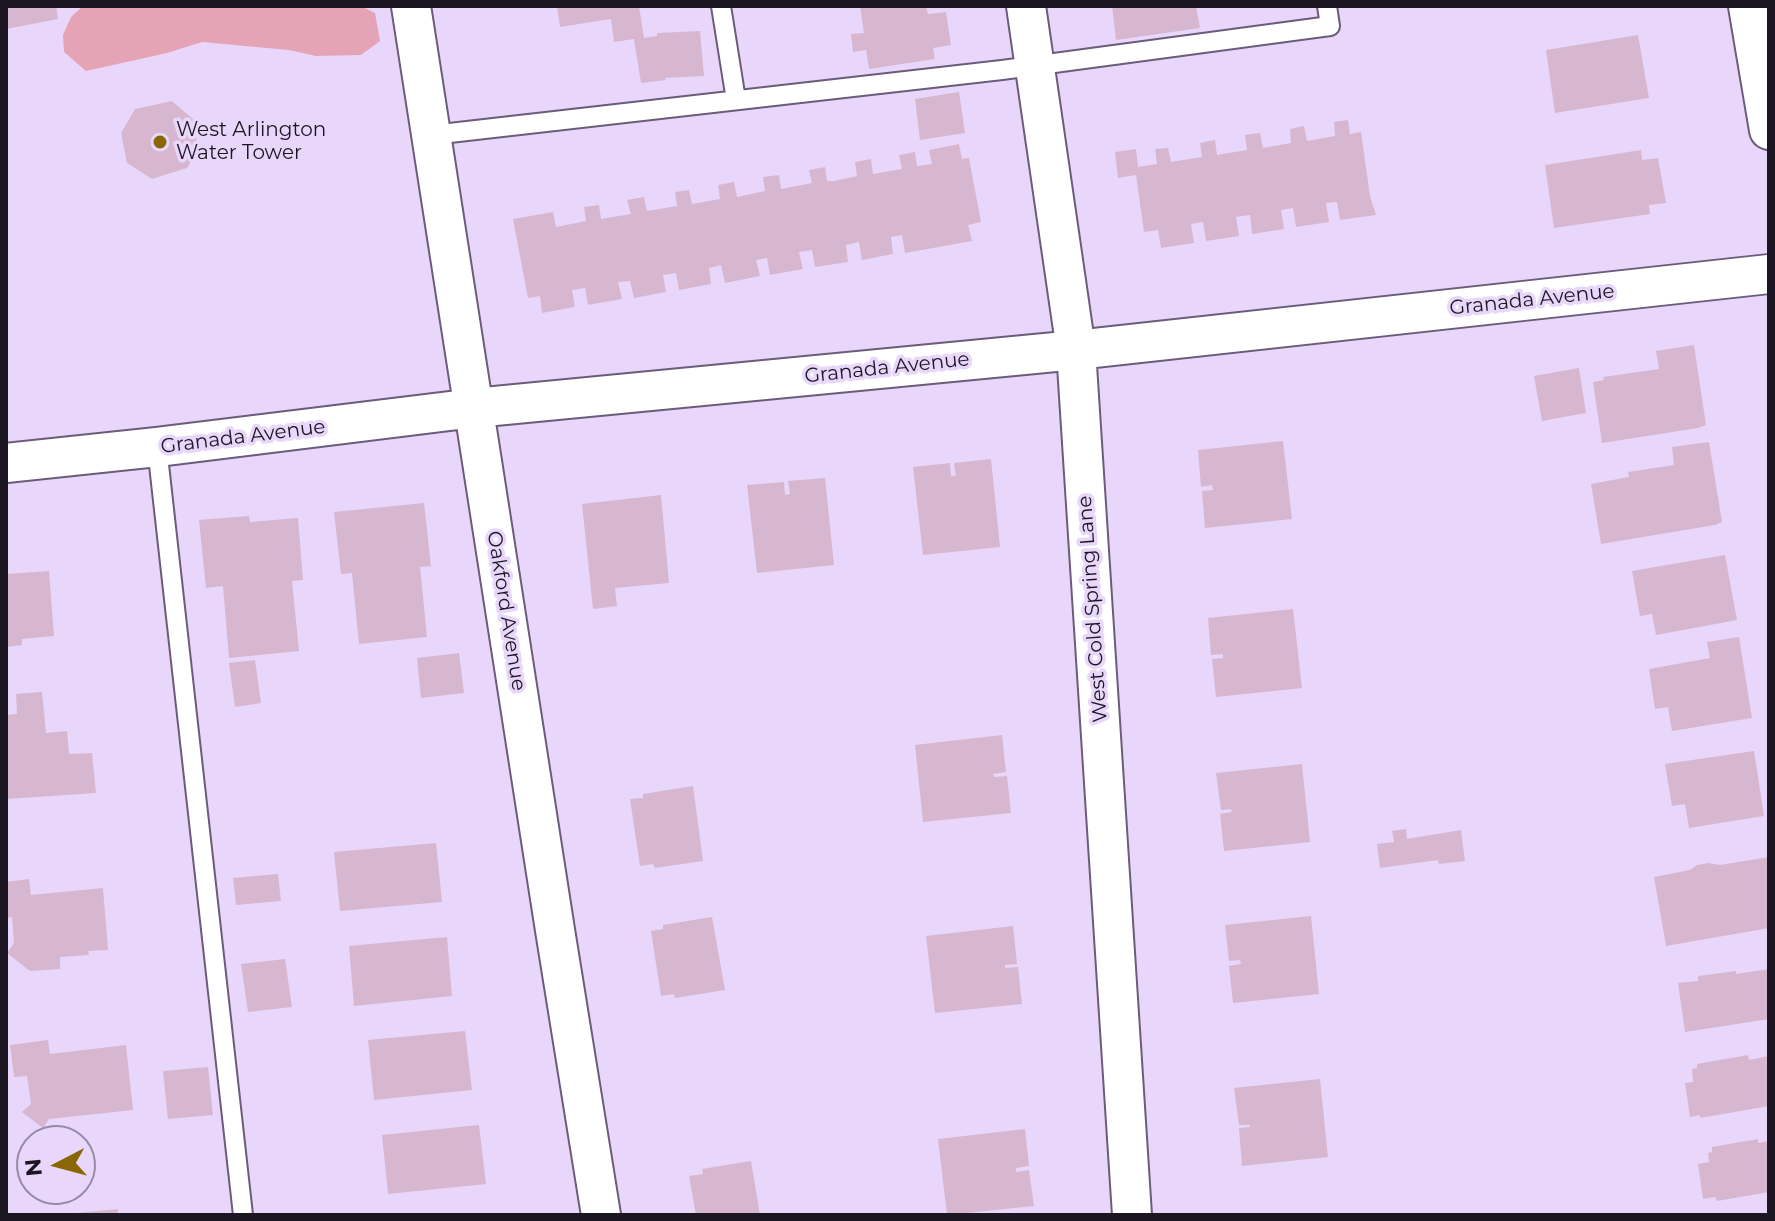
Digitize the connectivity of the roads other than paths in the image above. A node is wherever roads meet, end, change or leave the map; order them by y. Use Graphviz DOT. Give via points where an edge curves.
graph roads {
  1 [pos="411,6"];
  2 [pos="721,6"];
  3 [pos="1026,6"];
  4 [pos="1327,6"];
  5 [pos="1748,6"];
  6 [pos="1036,66"];
  7 [pos="736,100"];
  8 [pos="1769,130"];
  9 [pos="432,135"];
  10 [pos="1769,274"];
  11 [pos="1076,350"];
  12 [pos="474,408"];
  13 [pos="157,447"];
  14 [pos="6,463"];
  15 [pos="243,1215"];
  16 [pos="601,1215"];
  17 [pos="1132,1215"];
  1 -- 9 [label="street, Oakford Avenue"];
  2 -- 7 [label="lane"];
  3 -- 6 [label="street, West Cold Spring Lane"];
  4 -- 6 [label="lane" via="1330,26"];
  5 -- 8 [label="street"];
  6 -- 7 [label="lane"];
  6 -- 11 [label="street, West Cold Spring Lane"];
  7 -- 9 [label="lane"];
  9 -- 12 [label="street, Oakford Avenue"];
  10 -- 11 [label="street, Granada Avenue"];
  11 -- 12 [label="street, Granada Avenue"];
  11 -- 17 [label="street, West Cold Spring Lane"];
  12 -- 13 [label="street, Granada Avenue"];
  12 -- 16 [label="street, Oakford Avenue"];
  13 -- 14 [label="street, Granada Avenue"];
  13 -- 15 [label="lane"];
}
